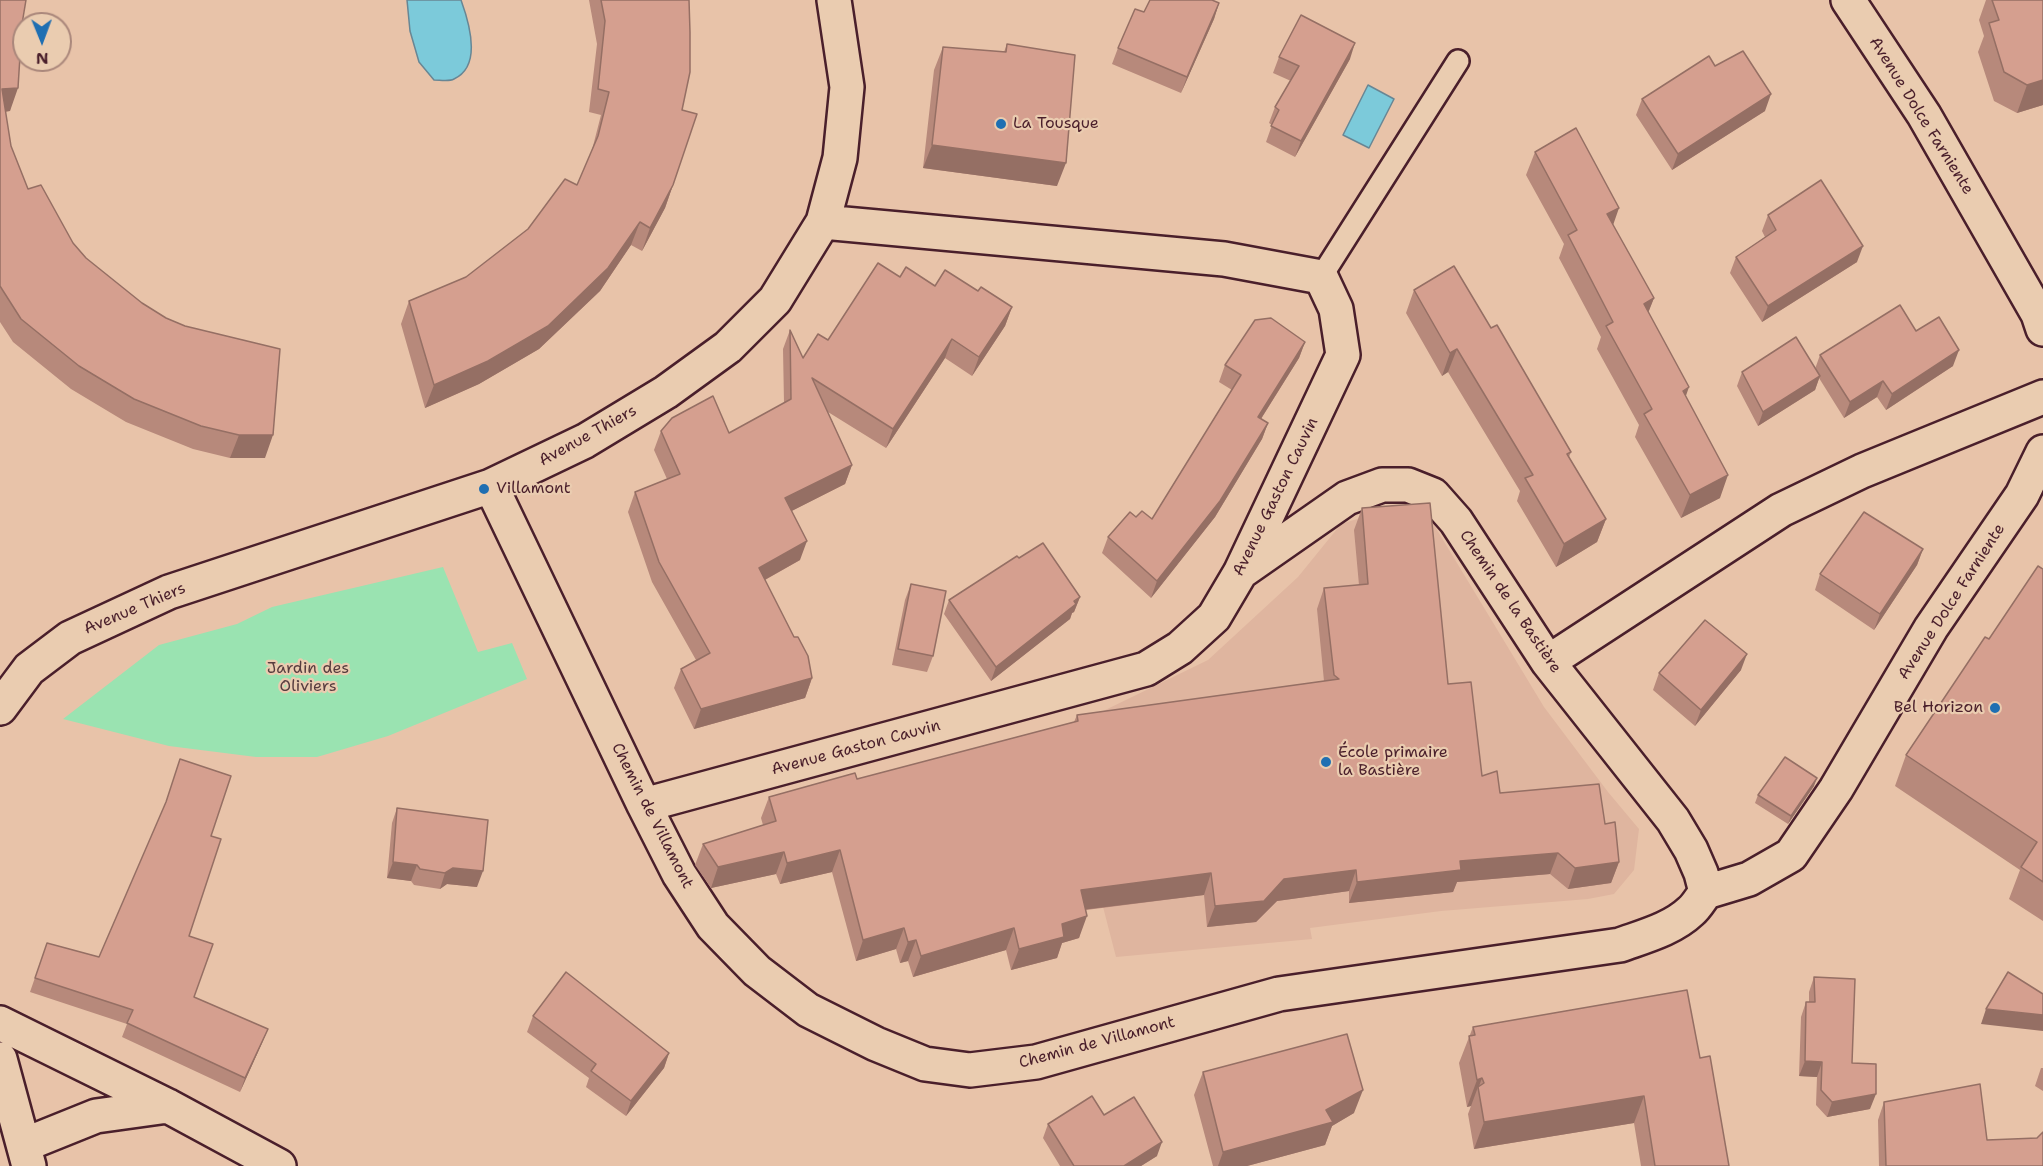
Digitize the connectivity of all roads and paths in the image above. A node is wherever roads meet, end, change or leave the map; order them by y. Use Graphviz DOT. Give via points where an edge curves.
graph roads {
  1 [pos="834,0"];
  2 [pos="1848,0"];
  3 [pos="1458,61"];
  4 [pos="823,222"];
  5 [pos="1321,277"];
  6 [pos="2043,329"];
  7 [pos="2043,397"];
  8 [pos="2043,452"];
  9 [pos="491,486"];
  10 [pos="1240,573"];
  11 [pos="1548,662"];
  12 [pos="0,708"];
  13 [pos="644,805"];
  14 [pos="1706,892"];
  15 [pos="0,1023"];
  16 [pos="0,1059"];
  17 [pos="168,1106"];
  18 [pos="27,1156"];
  19 [pos="279,1166"];
  1 -- 4 [label="street, Avenue Thiers" via="847,87 840,158"];
  2 -- 6 [label="street, Avenue Dolce Farniente" via="1924,115"];
  3 -- 5 [label="lane"];
  4 -- 5 [label="street" via="1224,259"];
  4 -- 9 [label="street, Avenue Thiers" via="775,300 728,347 666,392 585,441"];
  5 -- 10 [label="street, Avenue Gaston Cauvin" via="1336,309 1343,355"];
  7 -- 11 [label="street" via="1862,471 1781,510"];
  8 -- 14 [label="street, Avenue Dolce Farniente" via="2022,495 1931,628 1836,789 1791,855 1749,879"];
  9 -- 12 [label="street, Avenue Thiers" via="169,592 70,638 29,669"];
  9 -- 13 [label="street, Chemin de Villamont"];
  10 -- 11 [label="street, Chemin de la Bastière" via="1347,498 1382,485 1408,485 1433,495 1456,520"];
  10 -- 13 [label="street, Avenue Gaston Cauvin" via="1214,617 1180,648 1146,669"];
  11 -- 14 [label="street, Chemin de la Bastière" via="1673,820 1691,850"];
  13 -- 14 [label="street, Chemin de Villamont" via="679,874 713,926 757,971 808,1010 876,1044 925,1064 970,1070 1036,1062 1279,994 1620,945 1678,920"];
  15 -- 17 [label="street"];
  16 -- 18 [label="street"];
  17 -- 18 [label="street" via="96,1116"];
  17 -- 19 [label="street"];
}
